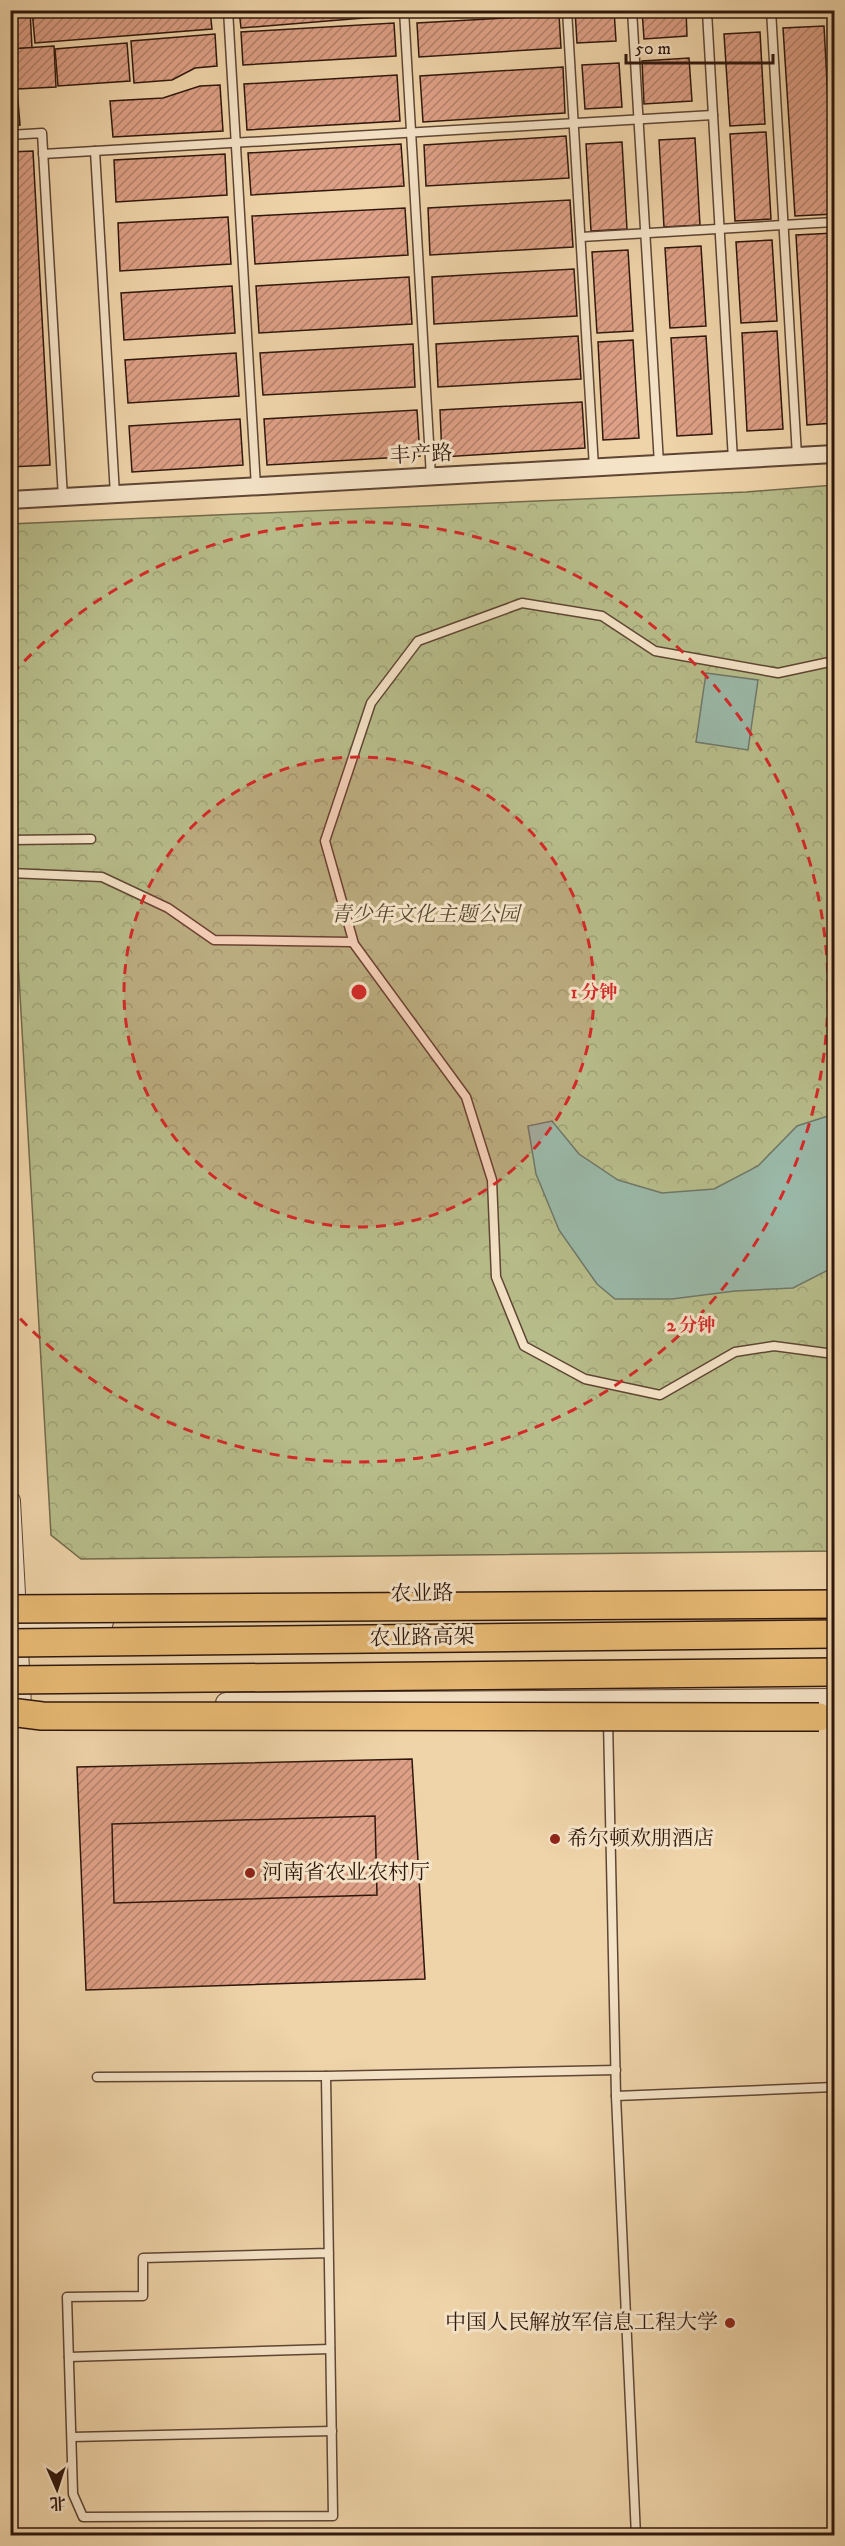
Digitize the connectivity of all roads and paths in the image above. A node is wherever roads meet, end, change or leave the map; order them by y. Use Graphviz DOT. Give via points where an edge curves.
graph roads {
  1 [pos="228,10"];
  2 [pos="404,10"];
  3 [pos="567,10"];
  4 [pos="632,10"];
  5 [pos="730,10"];
  6 [pos="771,10"];
  7 [pos="832,10"];
  8 [pos="720,11"];
  9 [pos="834,42"];
  10 [pos="713,115"];
  11 [pos="639,119"];
  12 [pos="574,123"];
  13 [pos="411,133"];
  14 [pos="10,135"];
  15 [pos="236,143"];
  16 [pos="95,151"];
  17 [pos="44,154"];
  18 [pos="834,222"];
  19 [pos="784,225"];
  20 [pos="720,229"];
  21 [pos="646,233"];
  22 [pos="581,237"];
  23 [pos="834,454"];
  24 [pos="797,456"];
  25 [pos="733,460"];
  26 [pos="659,464"];
  27 [pos="594,468"];
  28 [pos="431,477"];
  29 [pos="256,488"];
  30 [pos="115,496"];
  31 [pos="63,499"];
  32 [pos="10,500"];
  33 [pos="834,661"];
  34 [pos="91,839"];
  35 [pos="10,840"];
  36 [pos="10,873"];
  37 [pos="351,942"];
  38 [pos="834,1354"];
  39 [pos="10,1501"];
  40 [pos="834,1604"];
  41 [pos="834,1614"];
  42 [pos="12,1624"];
  43 [pos="834,1634"];
  44 [pos="834,1671"];
  45 [pos="10,1680"];
  46 [pos="608,1701"];
  47 [pos="14,1708"];
  48 [pos="826,1708"];
  49 [pos="616,2070"];
  50 [pos="326,2076"];
  51 [pos="97,2077"];
  52 [pos="834,2087"];
  53 [pos="616,2096"];
  54 [pos="329,2253"];
  55 [pos="330,2349"];
  56 [pos="69,2358"];
  57 [pos="332,2431"];
  58 [pos="72,2437"];
  59 [pos="636,2535"];
  1 -- 15 [label="lane"];
  2 -- 13 [label="lane"];
  3 -- 12 [label="lane"];
  4 -- 11 [label="lane"];
  5 -- 8 [label="lane"];
  6 -- 19 [label="lane"];
  7 -- 9 [label="lane"];
  8 -- 10 [label="lane" via="707,12"];
  10 -- 11 [label="lane"];
  10 -- 20 [label="lane"];
  11 -- 12 [label="lane"];
  11 -- 21 [label="lane"];
  12 -- 13 [label="lane"];
  12 -- 22 [label="lane"];
  13 -- 15 [label="lane"];
  13 -- 28 [label="lane"];
  14 -- 17 [label="lane" via="42,133"];
  15 -- 16 [label="lane"];
  15 -- 29 [label="lane"];
  16 -- 17 [label="lane"];
  16 -- 30 [label="lane"];
  17 -- 31 [label="lane"];
  18 -- 19 [label="lane"];
  19 -- 20 [label="lane"];
  19 -- 24 [label="lane"];
  20 -- 21 [label="lane"];
  20 -- 25 [label="lane"];
  21 -- 22 [label="lane"];
  21 -- 26 [label="lane"];
  22 -- 27 [label="lane"];
  23 -- 24 [label="street, 丰产路"];
  24 -- 25 [label="street, 丰产路"];
  25 -- 26 [label="street, 丰产路"];
  26 -- 27 [label="street, 丰产路"];
  27 -- 28 [label="street, 丰产路"];
  28 -- 29 [label="street, 丰产路"];
  29 -- 30 [label="street, 丰产路"];
  30 -- 31 [label="street, 丰产路"];
  31 -- 32 [label="street, 丰产路"];
  33 -- 38 [label="lane" via="778,674 655,651 602,616 522,603 418,641 371,703 325,841 354,944 466,1097 492,1180 496,1277 524,1346 585,1379 660,1395 735,1352 774,1346"];
  34 -- 35 [label="lane"];
  36 -- 37 [label="lane" via="102,877 168,908 214,940"];
  39 -- 42 [label="street"];
  40 -- 42 [label="highway, bridge"];
  41 -- 42 [label="street, 农业路"];
  42 -- 43 [label="highway, 农业路高架, bridge"];
  42 -- 47 [label="street"];
  44 -- 45 [label="highway, 农业路高架, bridge"];
  46 -- 47 [label="street"];
  46 -- 48 [label="street"];
  46 -- 49 [label="lane"];
  47 -- 48 [label="highway, bridge" via="42,1716"];
  49 -- 50 [label="lane"];
  49 -- 53 [label="lane"];
  50 -- 51 [label="lane"];
  50 -- 54 [label="lane"];
  52 -- 53 [label="lane"];
  53 -- 59 [label="lane"];
  54 -- 55 [label="lane"];
  54 -- 56 [label="lane" via="143,2258 143,2296 68,2297"];
  55 -- 56 [label="lane"];
  55 -- 57 [label="lane"];
  56 -- 58 [label="lane"];
  57 -- 58 [label="lane"];
  57 -- 58 [label="lane" via="333,2516 82,2517 73,2494"];
}
